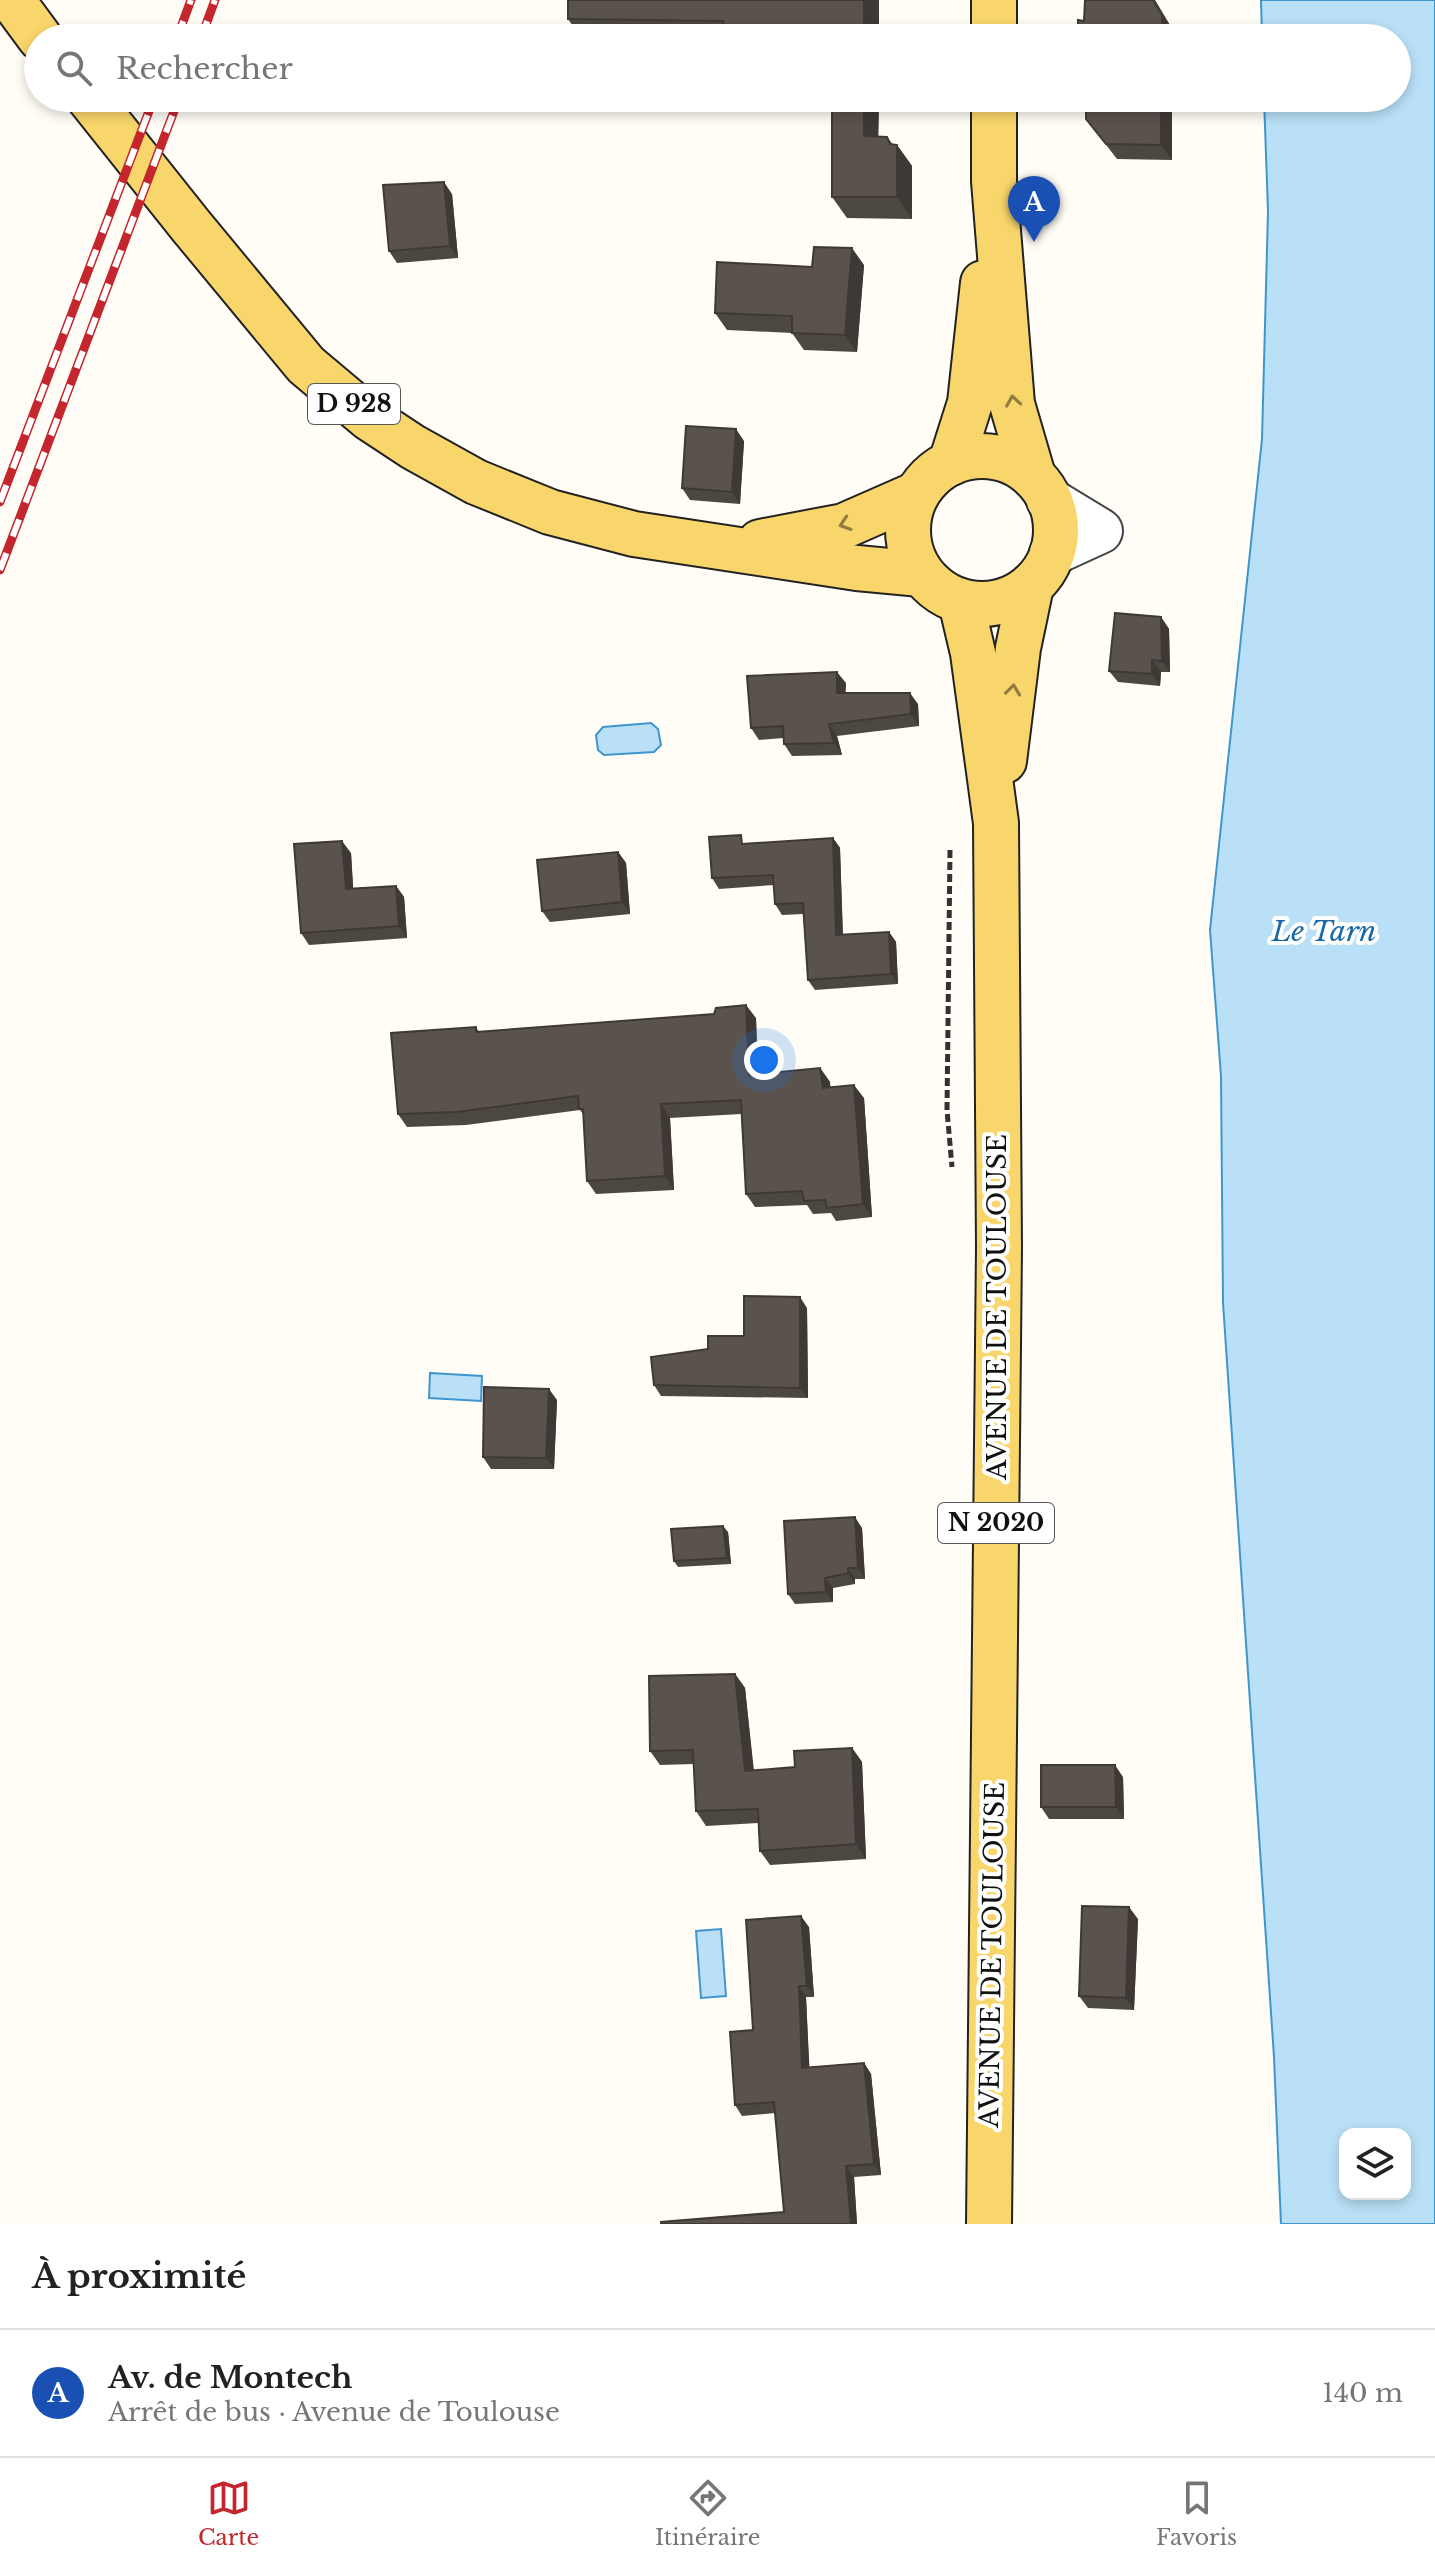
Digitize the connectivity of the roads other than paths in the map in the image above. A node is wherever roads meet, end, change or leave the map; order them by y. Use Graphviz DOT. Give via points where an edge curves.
graph roads {
  1 [pos="12,0"];
  2 [pos="994,0"];
  3 [pos="30,24"];
  4 [pos="994,24"];
  5 [pos="100,112"];
  6 [pos="994,112"];
  7 [pos="994,181"];
  8 [pos="951,463"];
  9 [pos="1041,488"];
  10 [pos="917,494"];
  11 [pos="727,549"];
  12 [pos="1042,570"];
  13 [pos="921,574"];
  14 [pos="961,602"];
  15 [pos="996,823"];
  16 [pos="989,2224"];
  1 -- 3 [label="main road"];
  2 -- 4 [label="main road"];
  5 -- 11 [label="main road, D 928" via="306,365 369,418 476,482 550,512 634,534"];
  6 -- 7 [label="main road"];
  7 -- 8 [label="main road" via="970,403"];
  9 -- 7 [label="main road, one-way" via="1012,404"];
  8 -- 9 [label="main road" via="972,456 994,457 1015,463"];
  8 -- 10 [label="main road"];
  9 -- 12 [label="main road" via="1056,519 1056,544"];
  10 -- 11 [label="main road, one-way" via="844,526"];
  10 -- 13 [label="main road" via="907,534"];
  11 -- 13 [label="main road"];
  12 -- 14 [label="main road" via="1010,599 985,605"];
  15 -- 12 [label="main road, AVENUE DE TOULOUSE, one-way" via="1018,648"];
  13 -- 14 [label="main road" via="938,591"];
  14 -- 15 [label="main road, AVENUE DE TOULOUSE"];
  15 -- 16 [label="main road, AVENUE DE TOULOUSE / N 2020" via="999,1247"];
}
